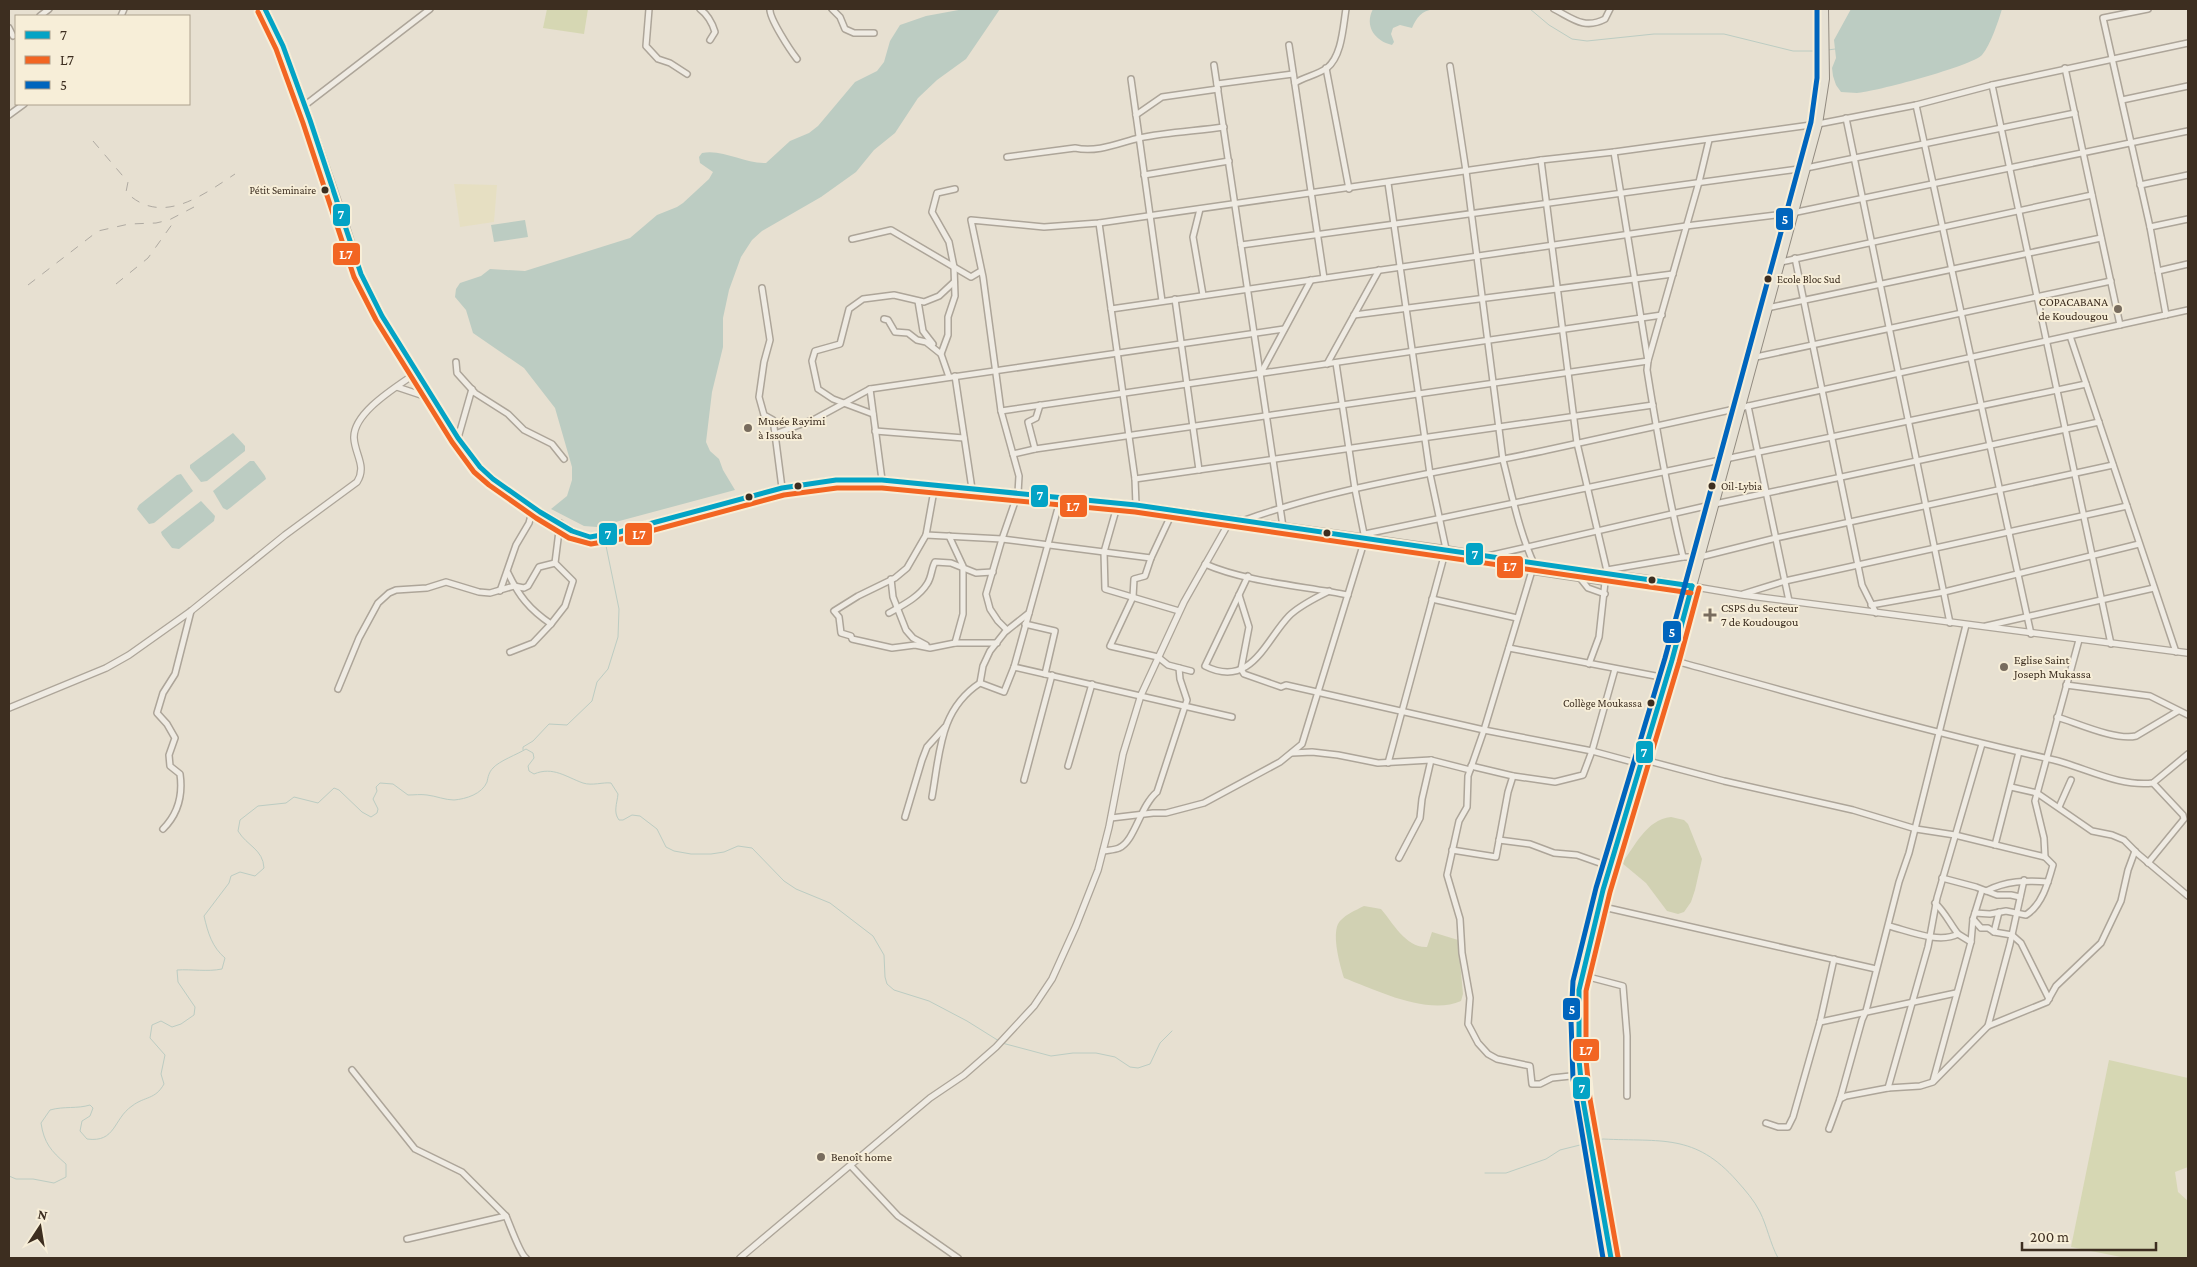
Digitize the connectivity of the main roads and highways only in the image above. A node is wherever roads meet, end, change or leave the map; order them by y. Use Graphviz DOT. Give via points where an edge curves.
graph roads {
  1 [pos="1824,9"];
  2 [pos="1611,1258"];
  1 -- 2 [label="main road" via="1825,86 1818,124 1767,308 1745,407 1727,459 1581,975 1578,1012 1580,1075"];
}
